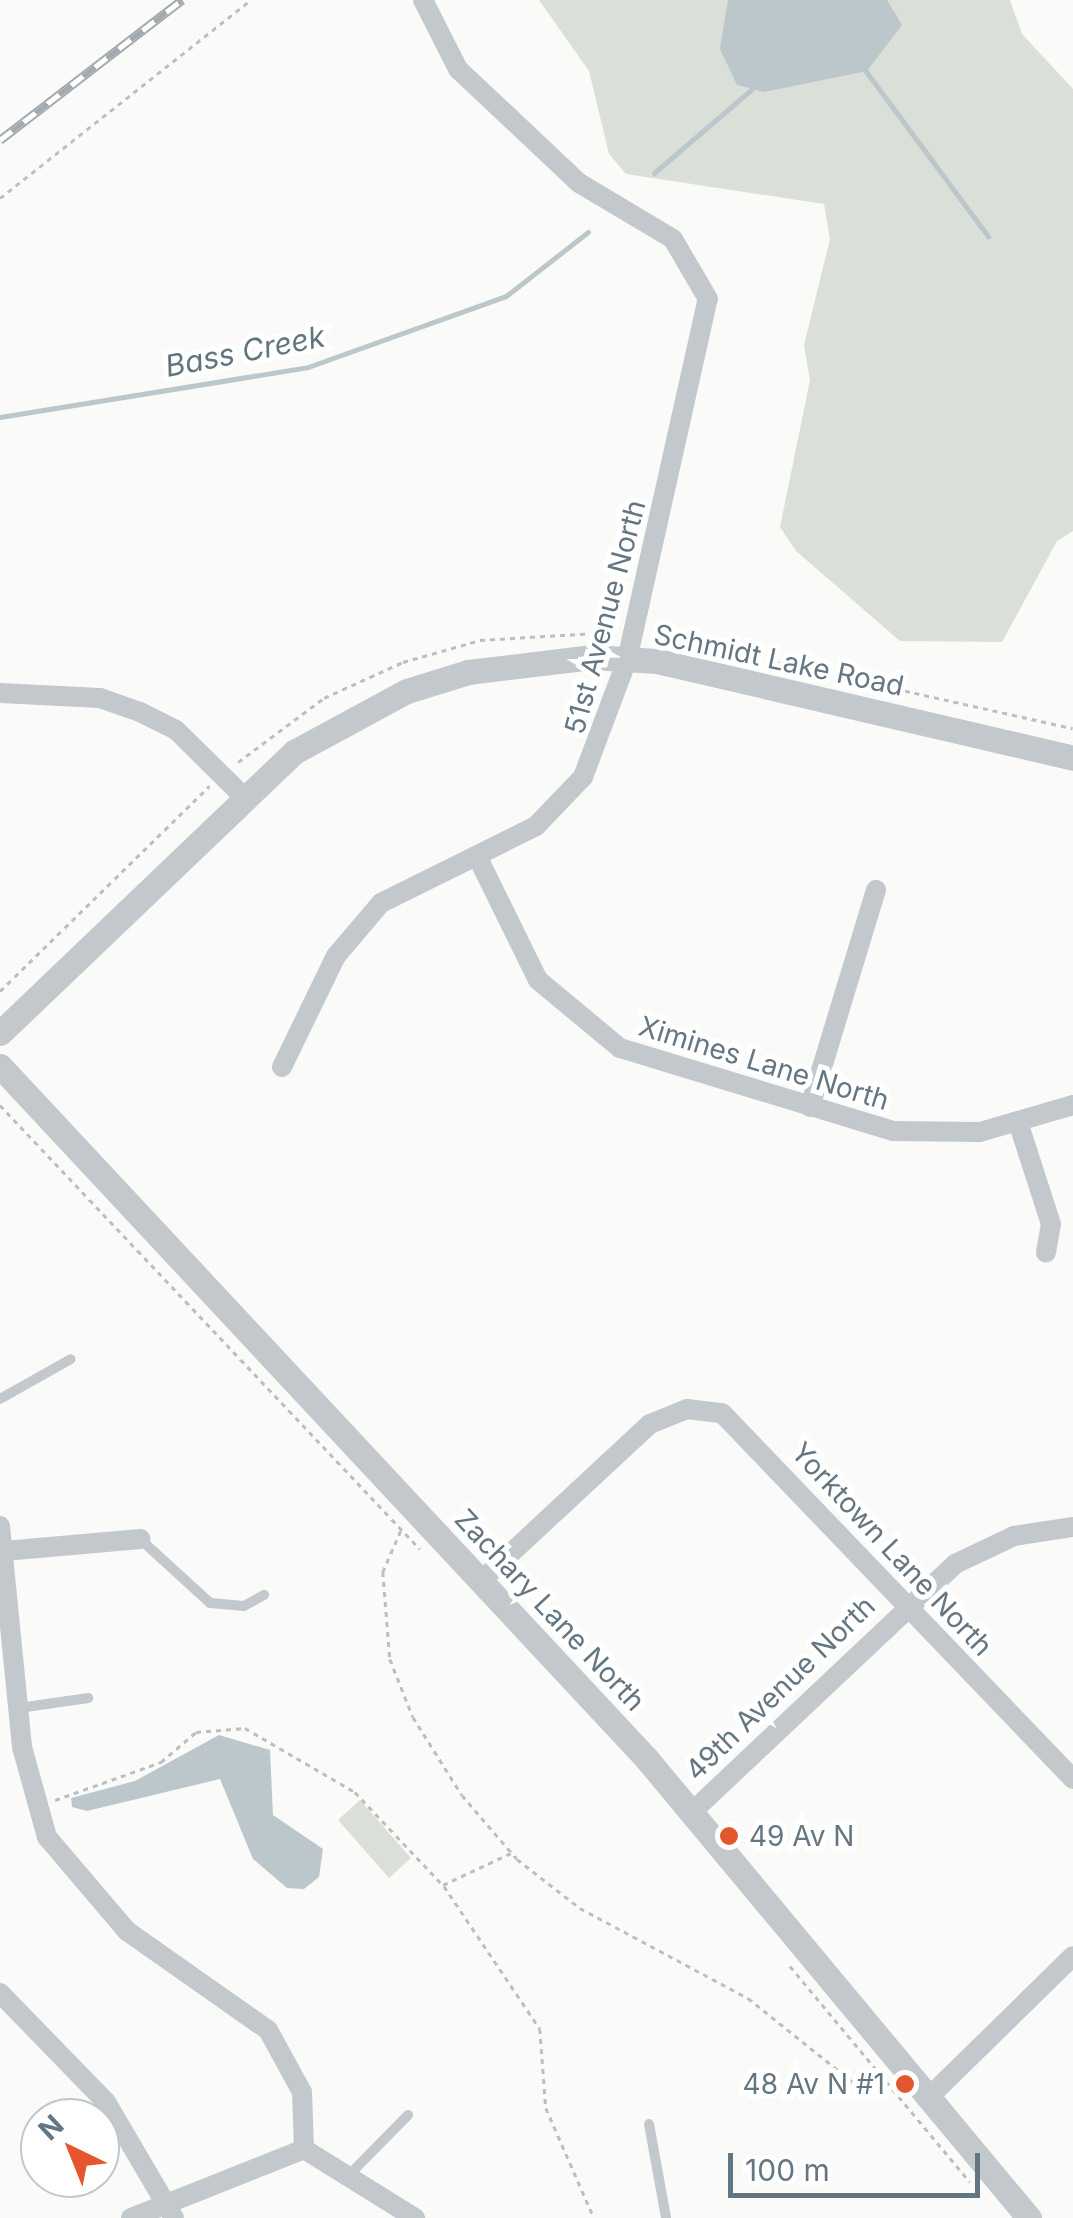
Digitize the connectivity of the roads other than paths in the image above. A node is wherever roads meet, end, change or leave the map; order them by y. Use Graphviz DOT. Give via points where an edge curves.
graph roads {
  1 [pos="423,0"];
  2 [pos="627,660"];
  3 [pos="0,693"];
  4 [pos="1073,758"];
  5 [pos="241,794"];
  6 [pos="476,856"];
  7 [pos="876,890"];
  8 [pos="0,1033"];
  9 [pos="0,1066"];
  10 [pos="282,1067"];
  11 [pos="1073,1105"];
  12 [pos="810,1107"];
  13 [pos="1019,1125"];
  14 [pos="1046,1253"];
  15 [pos="70,1359"];
  16 [pos="0,1399"];
  17 [pos="0,1526"];
  18 [pos="1073,1527"];
  19 [pos="140,1539"];
  20 [pos="4,1550"];
  21 [pos="482,1580"];
  22 [pos="264,1595"];
  23 [pos="905,1605"];
  24 [pos="6,1667"];
  25 [pos="88,1698"];
  26 [pos="18,1708"];
  27 [pos="1073,1779"];
  28 [pos="693,1812"];
  29 [pos="1073,1956"];
  30 [pos="0,1993"];
  31 [pos="927,2100"];
  32 [pos="408,2115"];
  33 [pos="649,2124"];
  34 [pos="304,2149"];
  35 [pos="352,2172"];
  36 [pos="171,2209"];
  37 [pos="131,2218"];
  38 [pos="415,2218"];
  39 [pos="666,2218"];
  40 [pos="1029,2218"];
  1 -- 2 [label="street, 51st Avenue North" via="442,48 580,182 674,238 702,278 708,299 692,403"];
  2 -- 4 [label="street, Schmidt Lake Road" via="719,672"];
  2 -- 5 [label="street, Schmidt Lake Road" via="530,661 407,691 321,735"];
  2 -- 6 [label="street, 51st Avenue North" via="583,778 536,826"];
  3 -- 5 [label="street" via="100,698 140,712"];
  5 -- 8 [label="street, Schmidt Lake Road"];
  6 -- 10 [label="street, 51st Avenue North" via="415,880 356,927"];
  6 -- 12 [label="street, Ximines Lane North" via="538,980 589,1031 653,1062"];
  7 -- 12 [label="street"];
  9 -- 21 [label="street, Zachary Lane North"];
  11 -- 13 [label="street, Ximines Lane North"];
  12 -- 13 [label="street, Ximines Lane North" via="893,1131"];
  13 -- 14 [label="street" via="1051,1224"];
  15 -- 16 [label="lane"];
  17 -- 20 [label="street"];
  18 -- 23 [label="street, 49th Avenue North" via="983,1547"];
  19 -- 20 [label="street"];
  19 -- 22 [label="lane" via="210,1603 244,1606"];
  20 -- 24 [label="street"];
  21 -- 23 [label="street, Yorktown Lane North" via="650,1424 687,1409 730,1418"];
  21 -- 28 [label="street, Zachary Lane North"];
  23 -- 27 [label="street, Yorktown Lane North"];
  23 -- 28 [label="street, 49th Avenue North"];
  24 -- 26 [label="street"];
  25 -- 26 [label="lane"];
  26 -- 34 [label="street" via="36,1807 69,1874 158,1958 268,2030 302,2092"];
  28 -- 31 [label="street, Zachary Lane North"];
  29 -- 31 [label="street"];
  30 -- 36 [label="street" via="106,2102"];
  31 -- 40 [label="street, Zachary Lane North"];
  32 -- 35 [label="lane"];
  33 -- 39 [label="lane"];
  34 -- 35 [label="street"];
  34 -- 36 [label="street"];
  35 -- 38 [label="street"];
  36 -- 37 [label="street"];
}
